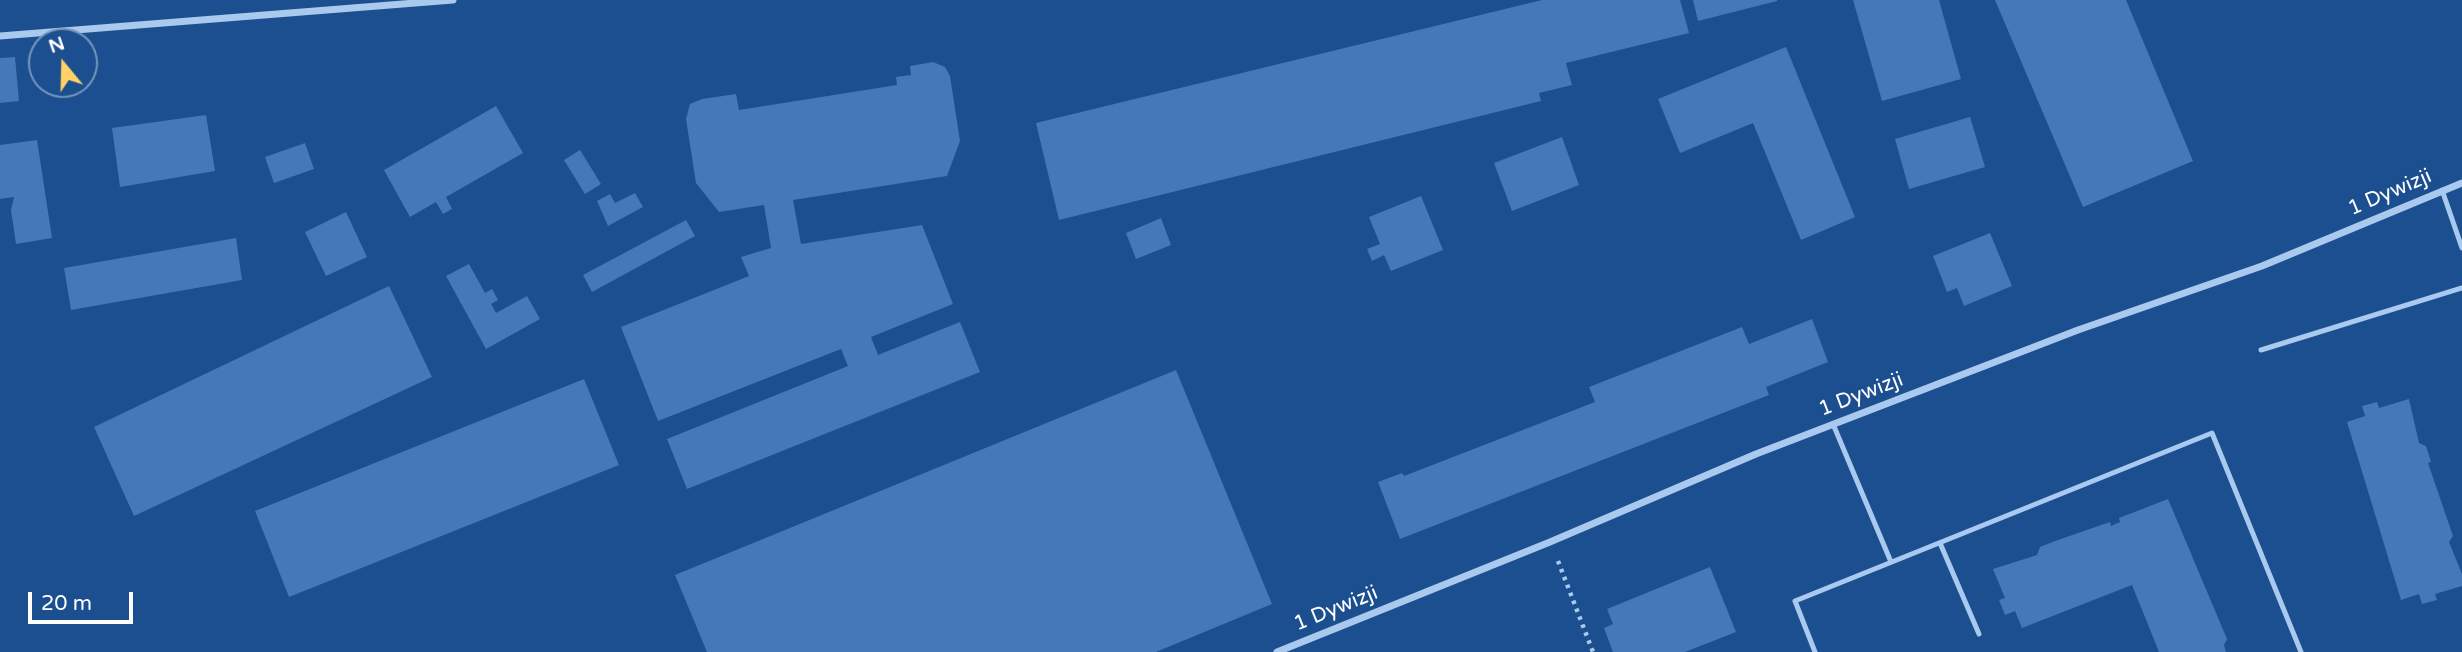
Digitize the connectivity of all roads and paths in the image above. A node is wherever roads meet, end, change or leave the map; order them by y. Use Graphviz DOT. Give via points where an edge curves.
graph roads {
  1 [pos="453,0"];
  2 [pos="0,36"];
  3 [pos="2462,183"];
  4 [pos="2442,190"];
  5 [pos="2462,248"];
  6 [pos="2462,288"];
  7 [pos="2262,350"];
  8 [pos="1833,424"];
  9 [pos="1550,542"];
  10 [pos="1940,543"];
  11 [pos="1891,562"];
  12 [pos="1979,634"];
  13 [pos="1277,652"];
  14 [pos="1594,652"];
  15 [pos="1815,652"];
  16 [pos="2301,652"];
  1 -- 2 [label="street"];
  3 -- 4 [label="street, 1 Dywizji"];
  4 -- 5 [label="lane"];
  4 -- 8 [label="street, 1 Dywizji" via="2262,266 2078,330"];
  6 -- 7 [label="lane"];
  8 -- 9 [label="street, 1 Dywizji"];
  8 -- 11 [label="lane"];
  9 -- 13 [label="street, 1 Dywizji"];
  9 -- 14 [label="path"];
  10 -- 11 [label="lane"];
  10 -- 12 [label="lane"];
  10 -- 16 [label="lane" via="2212,433"];
  11 -- 15 [label="lane" via="1795,601"];
}
